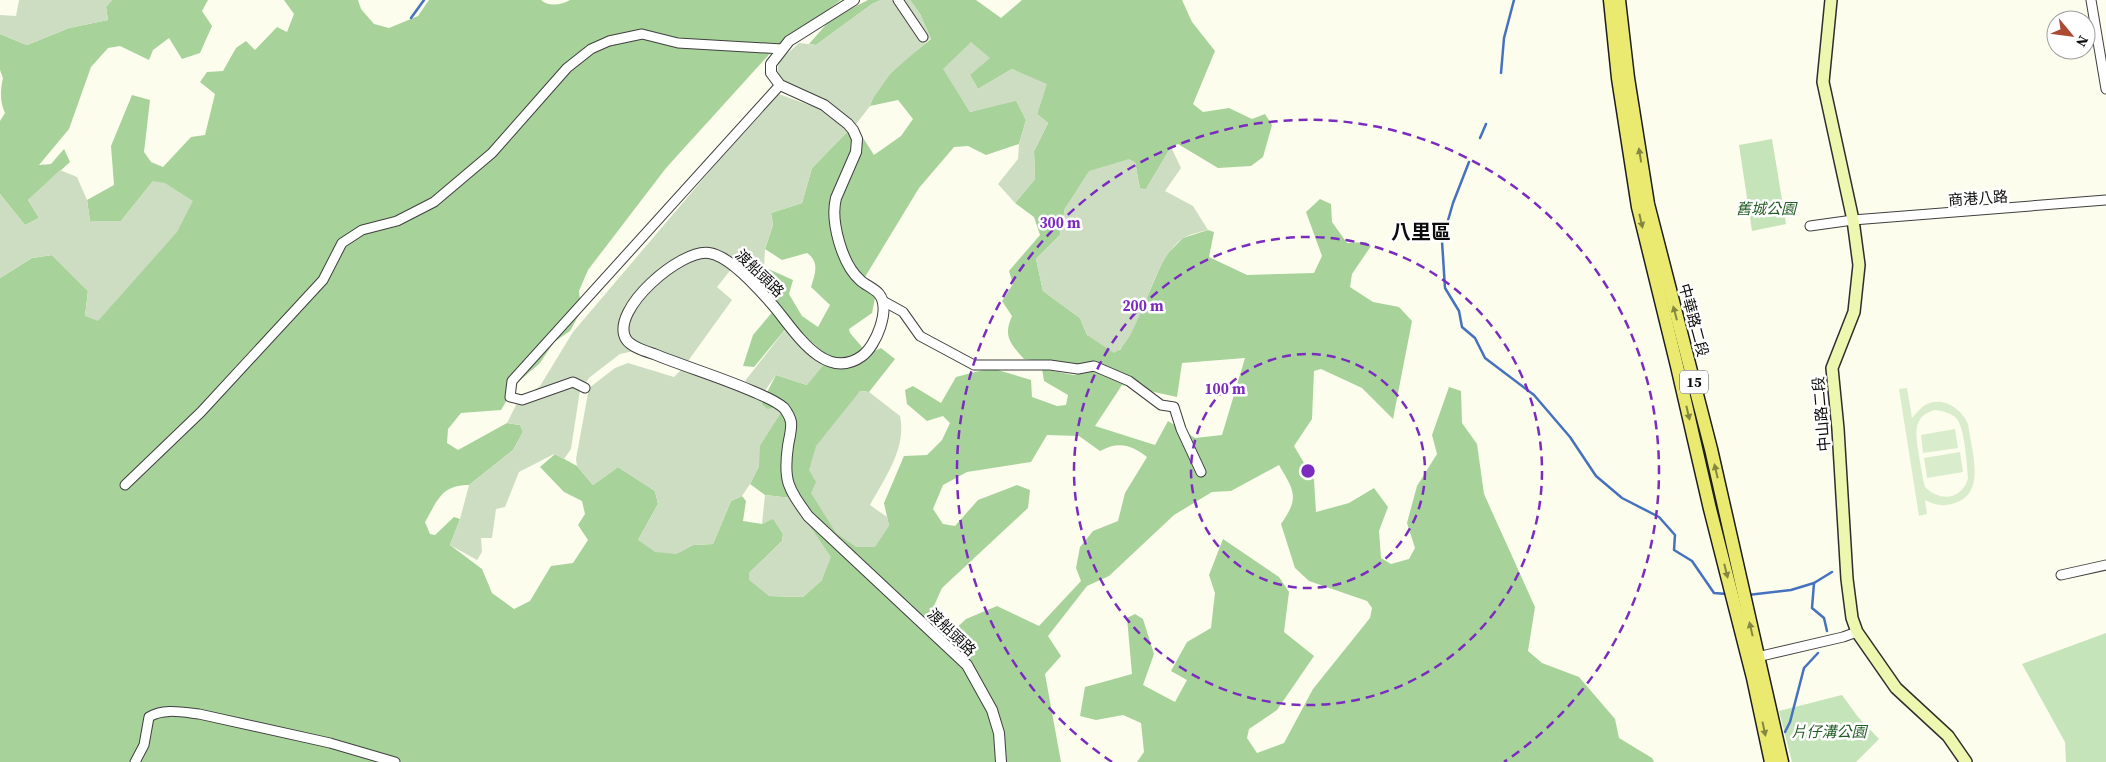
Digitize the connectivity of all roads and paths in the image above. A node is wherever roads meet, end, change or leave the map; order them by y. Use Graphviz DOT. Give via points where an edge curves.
graph roads {
  1 [pos="854,0"];
  2 [pos="898,0"];
  3 [pos="1610,0"];
  4 [pos="1620,0"];
  5 [pos="1831,0"];
  6 [pos="2091,0"];
  7 [pos="923,37"];
  8 [pos="782,49"];
  9 [pos="780,86"];
  10 [pos="2106,89"];
  11 [pos="2106,200"];
  12 [pos="1853,220"];
  13 [pos="1810,226"];
  14 [pos="883,301"];
  15 [pos="585,388"];
  16 [pos="1201,472"];
  17 [pos="125,485"];
  18 [pos="2106,565"];
  19 [pos="2061,576"];
  20 [pos="1857,632"];
  21 [pos="1753,658"];
  22 [pos="1773,754"];
  23 [pos="135,762"];
  24 [pos="395,762"];
  25 [pos="1001,762"];
  26 [pos="1782,762"];
  27 [pos="1966,762"];
  1 -- 8 [label="street" via="812,25"];
  2 -- 7 [label="street"];
  3 -- 21 [label="main road, 中華路二段 / 15, one-way" via="1618,78 1638,207 1710,509"];
  21 -- 4 [label="main road, 中華路二段 / 15, one-way" via="1711,449 1648,204 1628,78"];
  5 -- 12 [label="main road, 中山路二段" via="1823,82"];
  6 -- 10 [label="street"];
  8 -- 9 [label="street" via="771,64 771,73"];
  8 -- 17 [label="street" via="678,43 642,34 609,41 591,49 567,68 492,153 434,202 397,221 362,230 342,243 323,280 201,412"];
  9 -- 14 [label="street" via="824,105 848,124 857,139 856,152 834,204 836,227 849,268 879,293"];
  9 -- 15 [label="street" via="512,381 510,397 522,400 573,382"];
  11 -- 12 [label="street, 商港八路"];
  12 -- 13 [label="street, 商港八路"];
  12 -- 20 [label="main road, 中山路二段" via="1859,265 1854,312 1832,368 1847,579"];
  14 -- 16 [label="street" via="903,312 920,336 974,365 1050,365 1078,369 1094,366 1129,381 1162,405 1174,407 1180,429"];
  14 -- 25 [label="street, 渡船頭路" via="883,314 872,344 862,356 848,362 833,362 806,346 772,304 732,264 709,253 696,254 660,275 631,304 623,330 626,340 640,350 742,387 772,400 787,412 791,424 784,470 790,492 808,516 967,665 992,710"];
  18 -- 19 [label="street"];
  20 -- 21 [label="street"];
  20 -- 27 [label="main road, 中山路二段" via="1896,688 1948,736"];
  21 -- 22 [label="main road, 中華路二段 / 15"];
  22 -- 26 [label="main road, 中華路二段 / 15"];
  23 -- 24 [label="street" via="144,745 149,718 155,713 176,711 330,743"];
}
